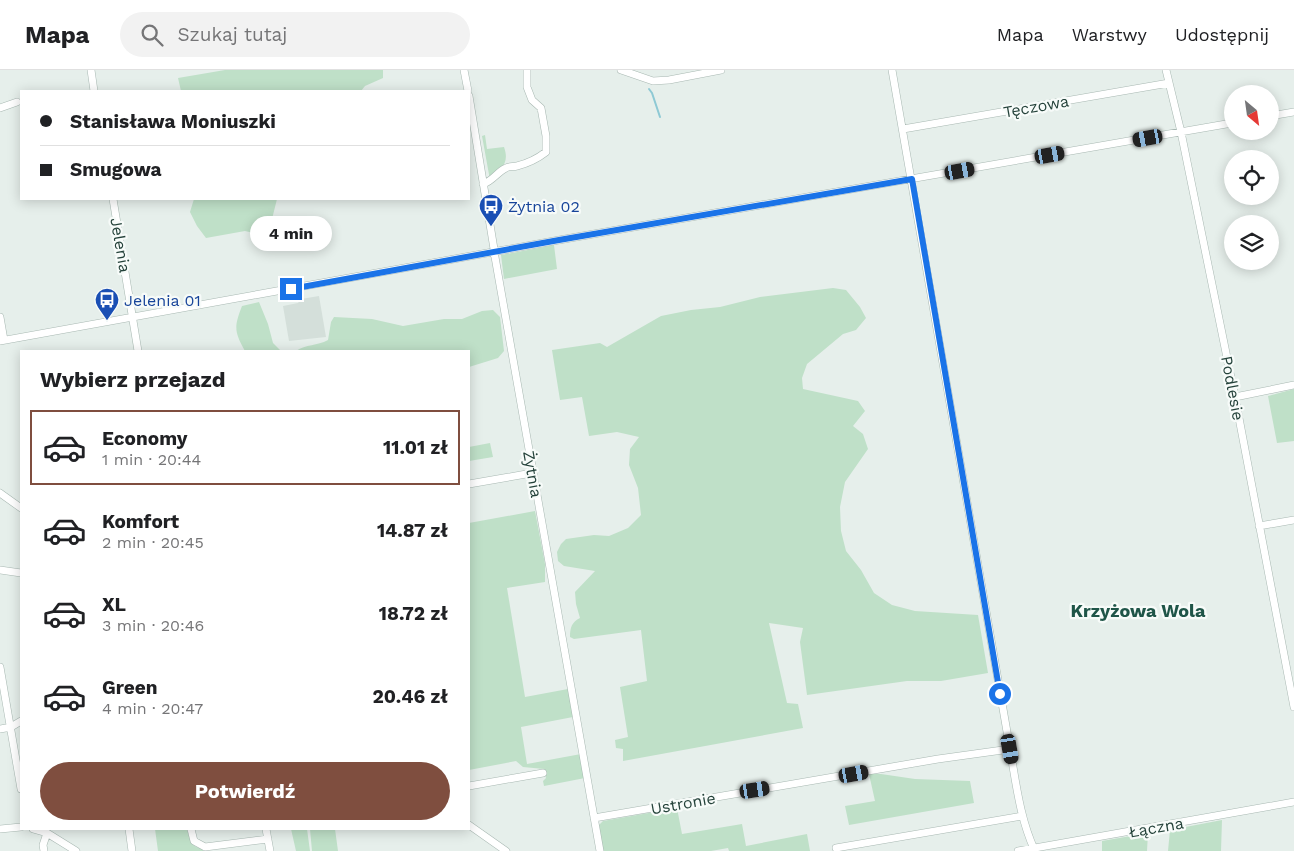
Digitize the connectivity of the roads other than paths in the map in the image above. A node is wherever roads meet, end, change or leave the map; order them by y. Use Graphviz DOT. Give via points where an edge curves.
graph roads {
  1 [pos="91,70"];
  2 [pos="464,70"];
  3 [pos="527,70"];
  4 [pos="621,70"];
  5 [pos="645,70"];
  6 [pos="722,70"];
  7 [pos="892,70"];
  8 [pos="1166,70"];
  9 [pos="704,72"];
  10 [pos="643,78"];
  11 [pos="1169,83"];
  12 [pos="94,90"];
  13 [pos="468,90"];
  14 [pos="17,102"];
  15 [pos="470,102"];
  16 [pos="0,108"];
  17 [pos="1294,112"];
  18 [pos="1279,114"];
  19 [pos="1224,124"];
  20 [pos="903,129"];
  21 [pos="1181,132"];
  22 [pos="912,179"];
  23 [pos="483,184"];
  24 [pos="113,200"];
  25 [pos="493,252"];
  26 [pos="0,317"];
  27 [pos="133,317"];
  28 [pos="2,340"];
  29 [pos="138,350"];
  30 [pos="1294,385"];
  31 [pos="1235,397"];
  32 [pos="532,473"];
  33 [pos="470,484"];
  34 [pos="0,493"];
  35 [pos="20,507"];
  36 [pos="1294,520"];
  37 [pos="1259,526"];
  38 [pos="0,570"];
  39 [pos="20,573"];
  40 [pos="0,667"];
  41 [pos="1294,707"];
  42 [pos="20,722"];
  43 [pos="11,727"];
  44 [pos="0,729"];
  45 [pos="1010,749"];
  46 [pos="543,773"];
  47 [pos="20,783"];
  48 [pos="470,786"];
  49 [pos="1294,802"];
  50 [pos="1022,816"];
  51 [pos="594,818"];
  52 [pos="470,826"];
  53 [pos="20,827"];
  54 [pos="0,829"];
  55 [pos="36,830"];
  56 [pos="129,830"];
  57 [pos="192,830"];
  58 [pos="266,830"];
  59 [pos="47,833"];
  60 [pos="268,839"];
  61 [pos="836,848"];
  62 [pos="1034,850"];
  63 [pos="44,851"];
  64 [pos="76,851"];
  65 [pos="132,851"];
  66 [pos="270,851"];
  67 [pos="506,851"];
  68 [pos="600,851"];
  69 [pos="1018,851"];
  1 -- 12 [label="street"];
  2 -- 13 [label="street"];
  3 -- 23 [label="street" via="527,87 532,100 541,108 546,152 535,160 508,167"];
  4 -- 10 [label="street"];
  5 -- 10 [label="street"];
  6 -- 9 [label="street"];
  7 -- 20 [label="street"];
  8 -- 11 [label="street, Podlesie"];
  9 -- 10 [label="street" via="669,80"];
  11 -- 20 [label="street, Tęczowa"];
  11 -- 21 [label="street, Podlesie"];
  14 -- 16 [label="street"];
  15 -- 23 [label="street, Żytnia"];
  17 -- 18 [label="street"];
  19 -- 21 [label="street"];
  20 -- 22 [label="street"];
  21 -- 22 [label="street"];
  21 -- 31 [label="street, Podlesie"];
  22 -- 25 [label="street"];
  22 -- 45 [label="street"];
  23 -- 25 [label="street, Żytnia"];
  24 -- 27 [label="street, Jelenia"];
  25 -- 27 [label="street"];
  25 -- 32 [label="street, Żytnia"];
  26 -- 28 [label="street"];
  27 -- 28 [label="street"];
  27 -- 29 [label="street, Jelenia"];
  30 -- 31 [label="street"];
  31 -- 37 [label="street, Podlesie"];
  32 -- 33 [label="street"];
  32 -- 51 [label="street, Żytnia"];
  34 -- 35 [label="street"];
  36 -- 37 [label="street"];
  37 -- 41 [label="street, Podlesie"];
  38 -- 39 [label="street"];
  40 -- 43 [label="street"];
  42 -- 43 [label="street"];
  43 -- 44 [label="street"];
  43 -- 47 [label="street"];
  45 -- 50 [label="street"];
  45 -- 51 [label="street, Ustronie"];
  46 -- 48 [label="street"];
  49 -- 62 [label="street, Łączna"];
  50 -- 61 [label="street"];
  50 -- 62 [label="street"];
  51 -- 68 [label="street, Żytnia"];
  52 -- 67 [label="street"];
  53 -- 54 [label="street"];
  55 -- 59 [label="street"];
  56 -- 65 [label="street"];
  57 -- 60 [label="street" via="194,841 205,847"];
  58 -- 60 [label="street"];
  59 -- 63 [label="street"];
  59 -- 64 [label="street"];
  60 -- 66 [label="street"];
  62 -- 69 [label="street, Łączna"];
}
